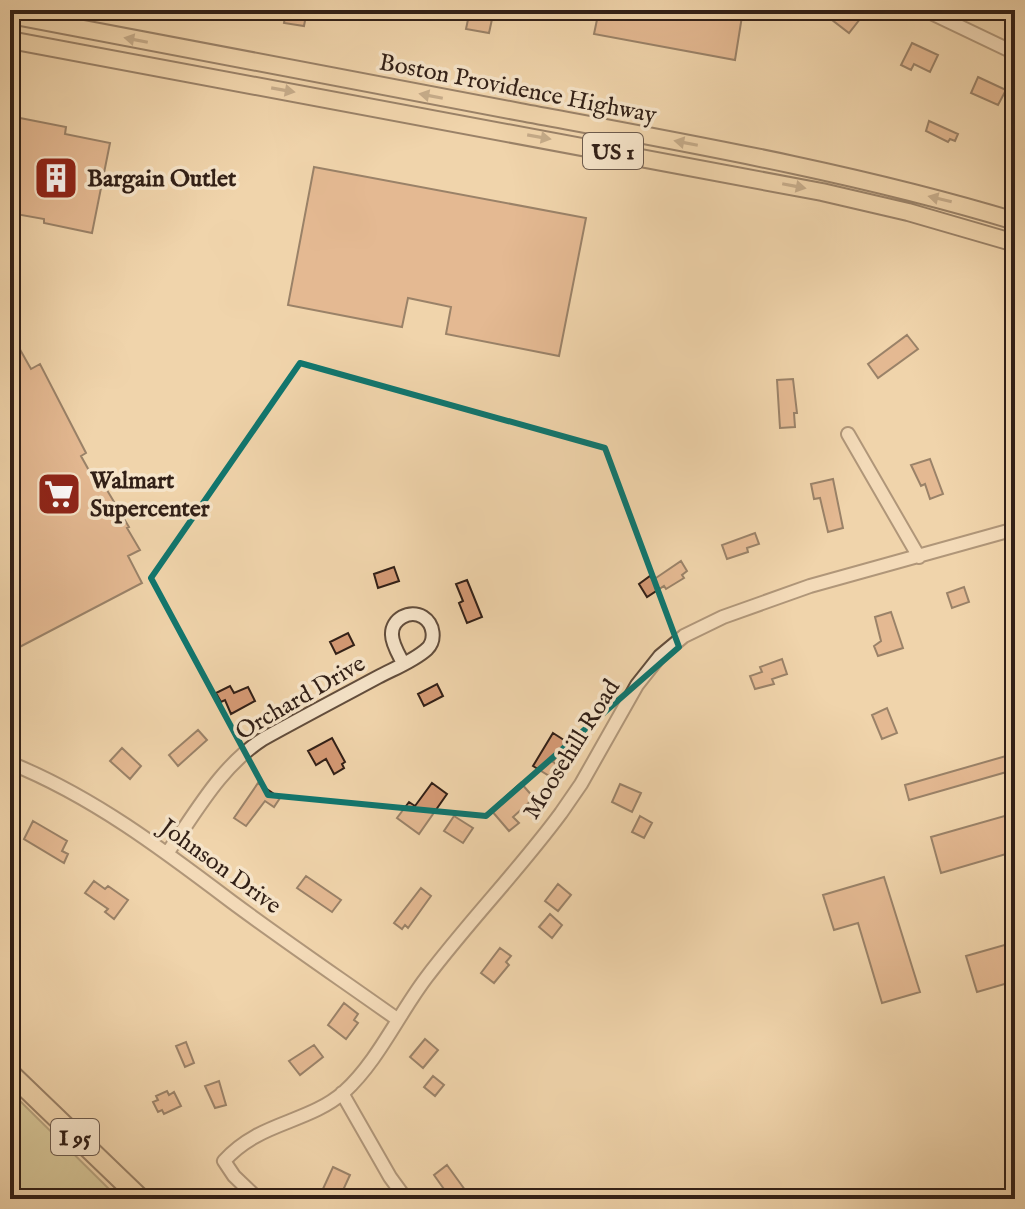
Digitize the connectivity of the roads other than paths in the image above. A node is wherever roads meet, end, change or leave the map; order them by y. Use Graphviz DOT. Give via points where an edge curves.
graph roads {
  1 [pos="925,10"];
  2 [pos="10,15"];
  3 [pos="10,40"];
  4 [pos="1015,53"];
  5 [pos="1015,221"];
  6 [pos="1015,243"];
  7 [pos="848,434"];
  8 [pos="1015,529"];
  9 [pos="919,557"];
  10 [pos="403,663"];
  11 [pos="10,763"];
  12 [pos="168,852"];
  13 [pos="397,1019"];
  14 [pos="10,1073"];
  15 [pos="342,1093"];
  16 [pos="141,1199"];
  17 [pos="258,1199"];
  18 [pos="406,1199"];
  1 -- 4 [label="street"];
  5 -- 2 [label="main road, Boston Providence Highway / US 1, one-way" via="956,202 722,150"];
  3 -- 6 [label="main road, Boston Providence Highway / US 1, one-way" via="808,189"];
  7 -- 9 [label="street"];
  8 -- 9 [label="street, Moosehill Road"];
  9 -- 13 [label="street, Moosehill Road" via="783,595 708,624 667,648 637,685 561,813"];
  10 -- 12 [label="street, Orchard Drive" via="249,748 224,772"];
  11 -- 12 [label="street, Johnson Drive" via="68,789"];
  12 -- 13 [label="street, Johnson Drive"];
  13 -- 15 [label="street, Moosehill Road"];
  14 -- 16 [label="highway, I 95"];
  15 -- 17 [label="street, Moosehill Road" via="255,1135 224,1161"];
  15 -- 18 [label="street"];
}
